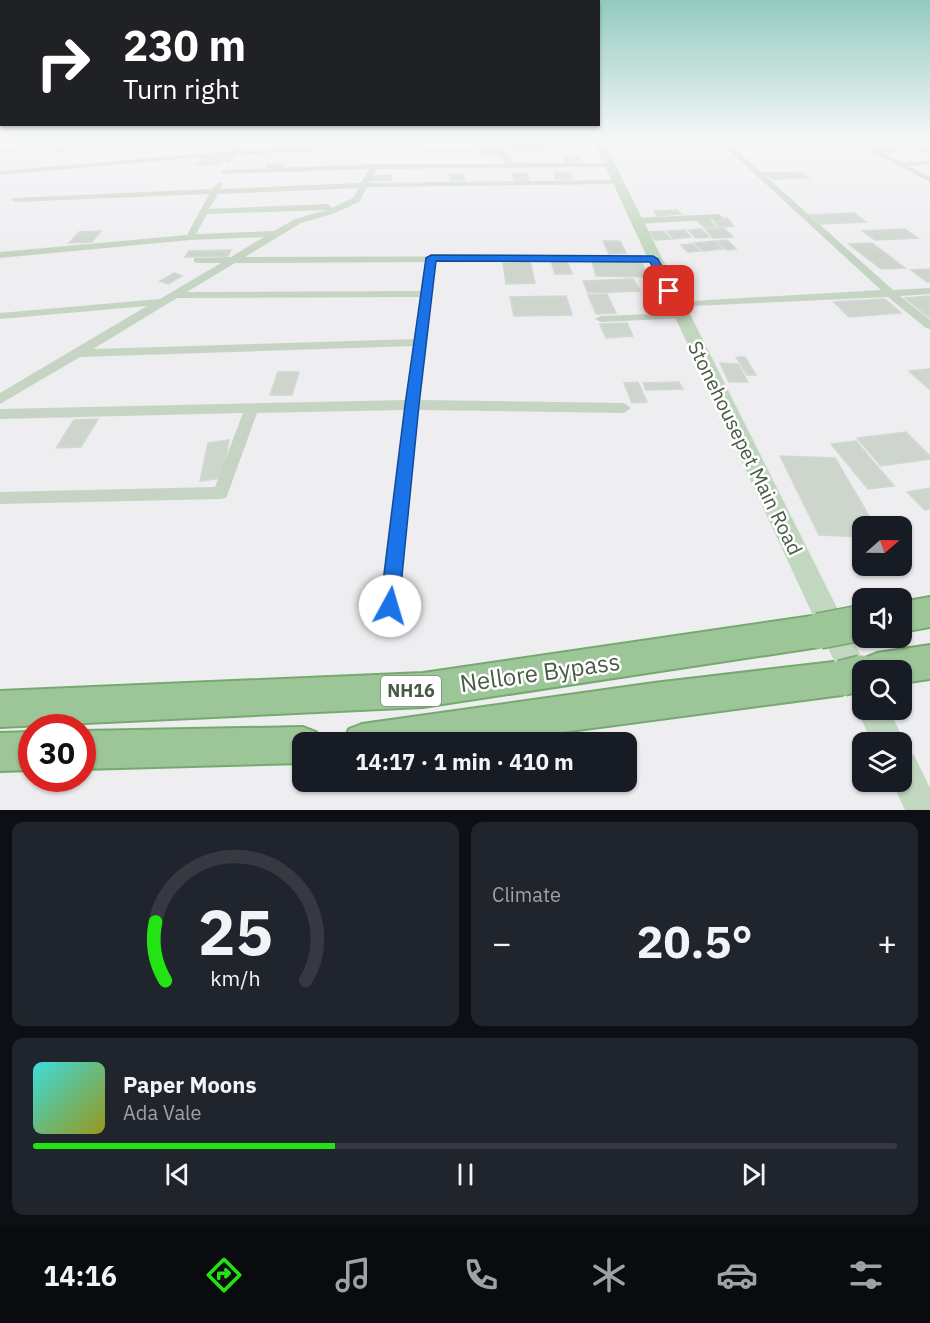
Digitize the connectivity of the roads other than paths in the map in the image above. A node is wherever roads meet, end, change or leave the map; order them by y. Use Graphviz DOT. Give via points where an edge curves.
graph roads {
  1 [pos="222,178"];
  2 [pos="368,178"];
  3 [pos="616,178"];
  4 [pos="763,178"];
  5 [pos="618,182"];
  6 [pos="365,185"];
  7 [pos="217,190"];
  8 [pos="16,200"];
  9 [pos="342,206"];
  10 [pos="204,212"];
  11 [pos="719,217"];
  12 [pos="636,221"];
  13 [pos="276,234"];
  14 [pos="190,237"];
  15 [pos="0,255"];
  16 [pos="233,258"];
  17 [pos="431,258"];
  18 [pos="653,259"];
  19 [pos="197,260"];
  20 [pos="930,291"];
  21 [pos="889,292"];
  22 [pos="427,294"];
  23 [pos="172,295"];
  24 [pos="161,302"];
  25 [pos="679,311"];
  26 [pos="0,316"];
  27 [pos="600,319"];
  28 [pos="930,326"];
  29 [pos="420,342"];
  30 [pos="76,353"];
  31 [pos="0,399"];
  32 [pos="412,405"];
  33 [pos="624,408"];
  34 [pos="252,409"];
  35 [pos="0,414"];
  36 [pos="0,498"];
  37 [pos="390,606"];
  38 [pos="930,612"];
  39 [pos="912,615"];
  40 [pos="852,625"];
  41 [pos="856,660"];
  42 [pos="930,662"];
  43 [pos="912,666"];
  44 [pos="852,678"];
  45 [pos="0,709"];
  46 [pos="433,732"];
  47 [pos="292,745"];
  48 [pos="96,750"];
  49 [pos="18,751"];
  50 [pos="0,752"];
  51 [pos="912,787"];
  52 [pos="923,810"];
  1 -- 7 [label="street"];
  2 -- 6 [label="street"];
  3 -- 5 [label="main road, Stonehousepet Main Road"];
  4 -- 21 [label="street"];
  5 -- 6 [label="street"];
  5 -- 12 [label="main road, Stonehousepet Main Road"];
  6 -- 7 [label="street"];
  6 -- 9 [label="street" via="356,200"];
  7 -- 8 [label="street"];
  7 -- 10 [label="street"];
  9 -- 10 [label="street"];
  9 -- 13 [label="street" via="298,221"];
  10 -- 14 [label="street"];
  11 -- 12 [label="street"];
  12 -- 18 [label="main road, Stonehousepet Main Road"];
  13 -- 14 [label="street"];
  13 -- 16 [label="street"];
  14 -- 15 [label="street"];
  16 -- 17 [label="street"];
  16 -- 19 [label="street"];
  16 -- 23 [label="street"];
  17 -- 18 [label="street"];
  17 -- 22 [label="street"];
  18 -- 25 [label="main road, Stonehousepet Main Road"];
  20 -- 21 [label="street"];
  21 -- 25 [label="street"];
  21 -- 28 [label="street"];
  22 -- 23 [label="street"];
  22 -- 29 [label="street"];
  23 -- 24 [label="street"];
  24 -- 26 [label="street"];
  24 -- 30 [label="street"];
  25 -- 27 [label="street"];
  25 -- 41 [label="main road, Stonehousepet Main Road" via="816,599"];
  29 -- 30 [label="street"];
  29 -- 32 [label="street"];
  30 -- 31 [label="street"];
  32 -- 33 [label="street"];
  32 -- 34 [label="street"];
  32 -- 37 [label="street"];
  34 -- 35 [label="street"];
  34 -- 36 [label="street" via="220,493"];
  38 -- 39 [label="highway"];
  40 -- 45 [label="highway, Nellore Bypass / NH16, bridge" via="423,690"];
  42 -- 43 [label="highway, NH16"];
  44 -- 46 [label="highway, NH16"];
  47 -- 48 [label="highway"];
  49 -- 50 [label="highway"];
  51 -- 52 [label="main road"];
}
